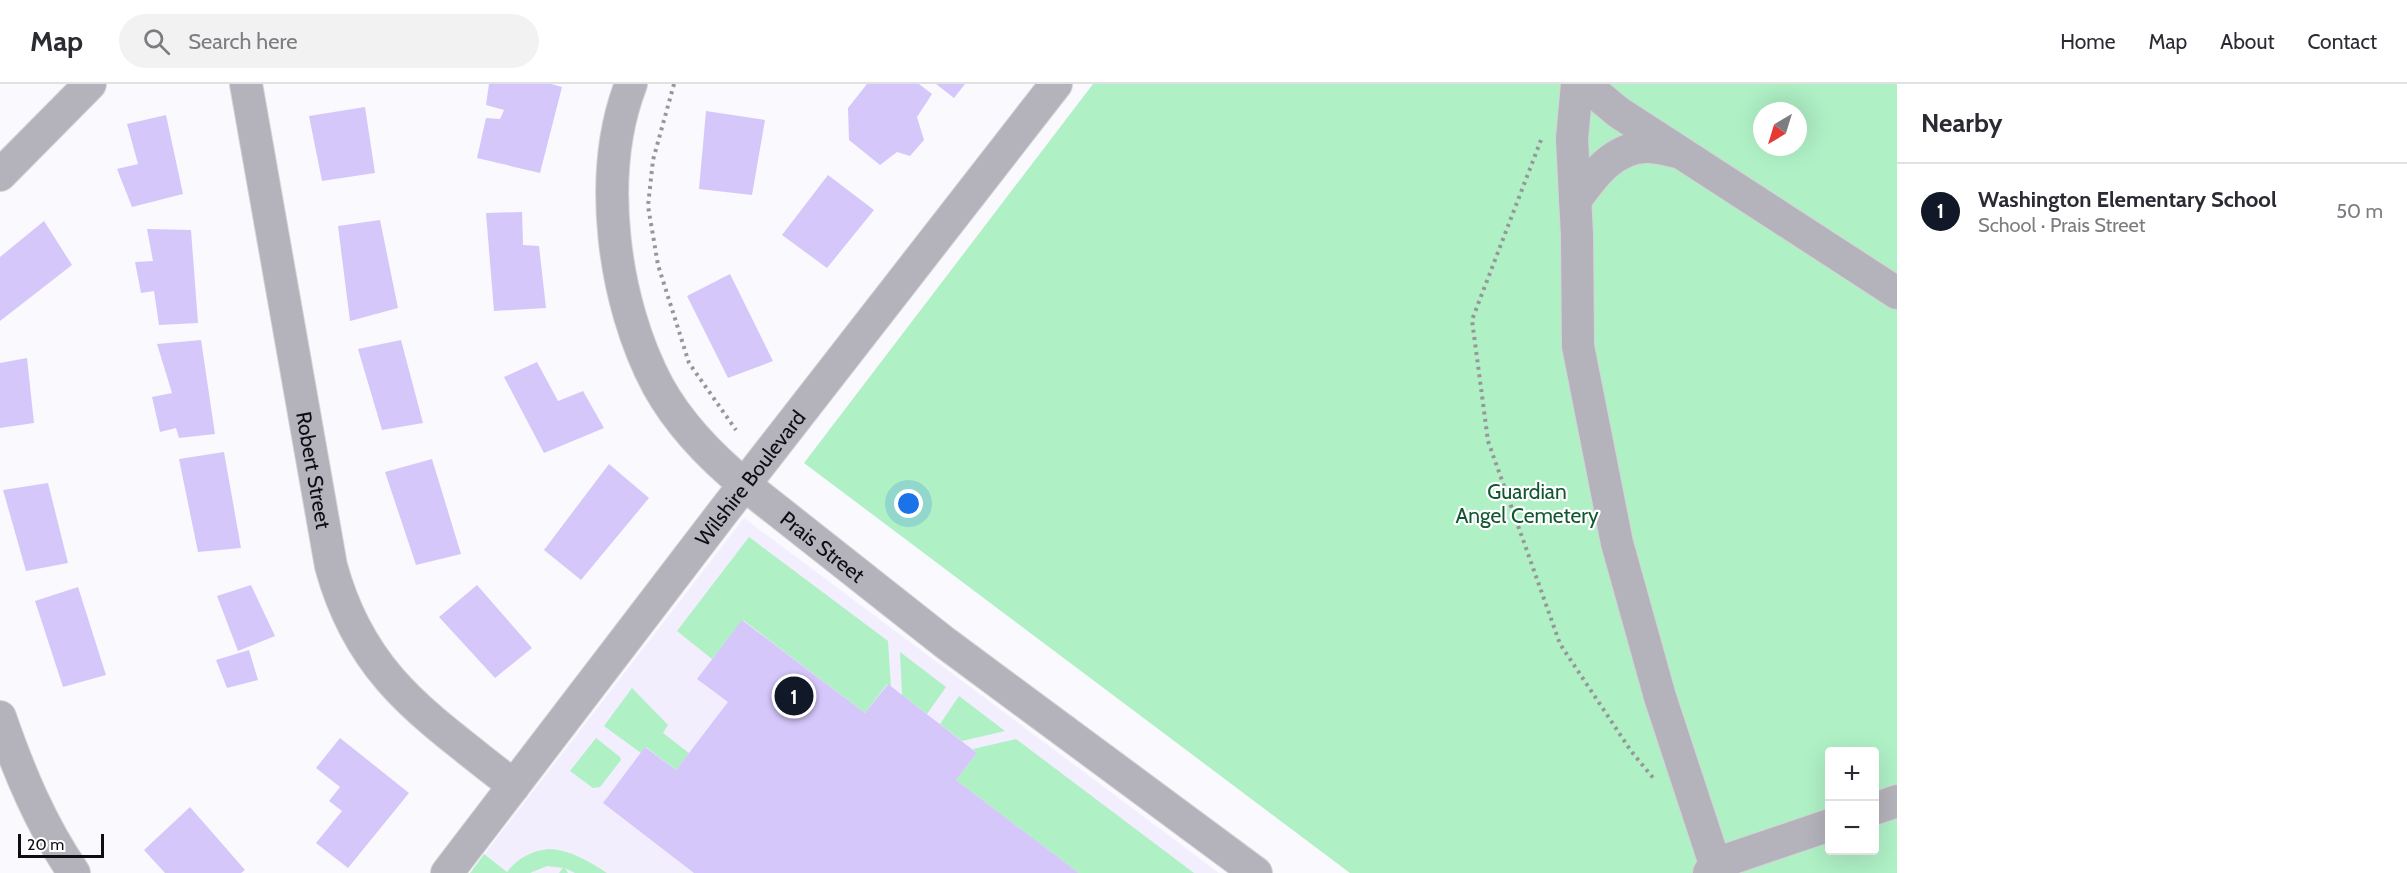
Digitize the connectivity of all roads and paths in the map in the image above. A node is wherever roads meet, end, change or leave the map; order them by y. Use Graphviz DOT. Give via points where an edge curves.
graph roads {
  1 [pos="90,84"];
  2 [pos="246,84"];
  3 [pos="631,84"];
  4 [pos="674,84"];
  5 [pos="1056,84"];
  6 [pos="1577,84"];
  7 [pos="1587,84"];
  8 [pos="1544,132"];
  9 [pos="1681,152"];
  10 [pos="0,175"];
  11 [pos="1575,201"];
  12 [pos="1894,285"];
  13 [pos="736,430"];
  14 [pos="745,485"];
  15 [pos="1560,644"];
  16 [pos="0,717"];
  17 [pos="513,787"];
  18 [pos="1897,801"];
  19 [pos="1879,808"];
  20 [pos="1825,827"];
  21 [pos="1712,868"];
  22 [pos="74,873"];
  23 [pos="447,873"];
  24 [pos="1256,873"];
  1 -- 10 [label="street"];
  2 -- 17 [label="street, Robert Street" via="336,585 363,644 385,676 412,705"];
  3 -- 14 [label="street, Prais Street" via="617,138 612,185 614,231 630,313 659,387 677,414 717,462"];
  4 -- 13 [label="path" via="653,160 648,206 658,265 689,363"];
  5 -- 14 [label="street, Wilshire Boulevard"];
  6 -- 11 [label="street" via="1572,139"];
  7 -- 9 [label="street" via="1618,112"];
  8 -- 15 [label="path" via="1472,321 1488,441"];
  9 -- 11 [label="street" via="1646,147 1621,154 1598,170"];
  9 -- 12 [label="street"];
  11 -- 21 [label="street" via="1578,346 1617,543"];
  14 -- 17 [label="street, Wilshire Boulevard"];
  14 -- 24 [label="street, Prais Street" via="944,642"];
  16 -- 22 [label="street" via="21,777"];
  17 -- 23 [label="street, Wilshire Boulevard"];
  18 -- 19 [label="street"];
  20 -- 21 [label="street"];
}
